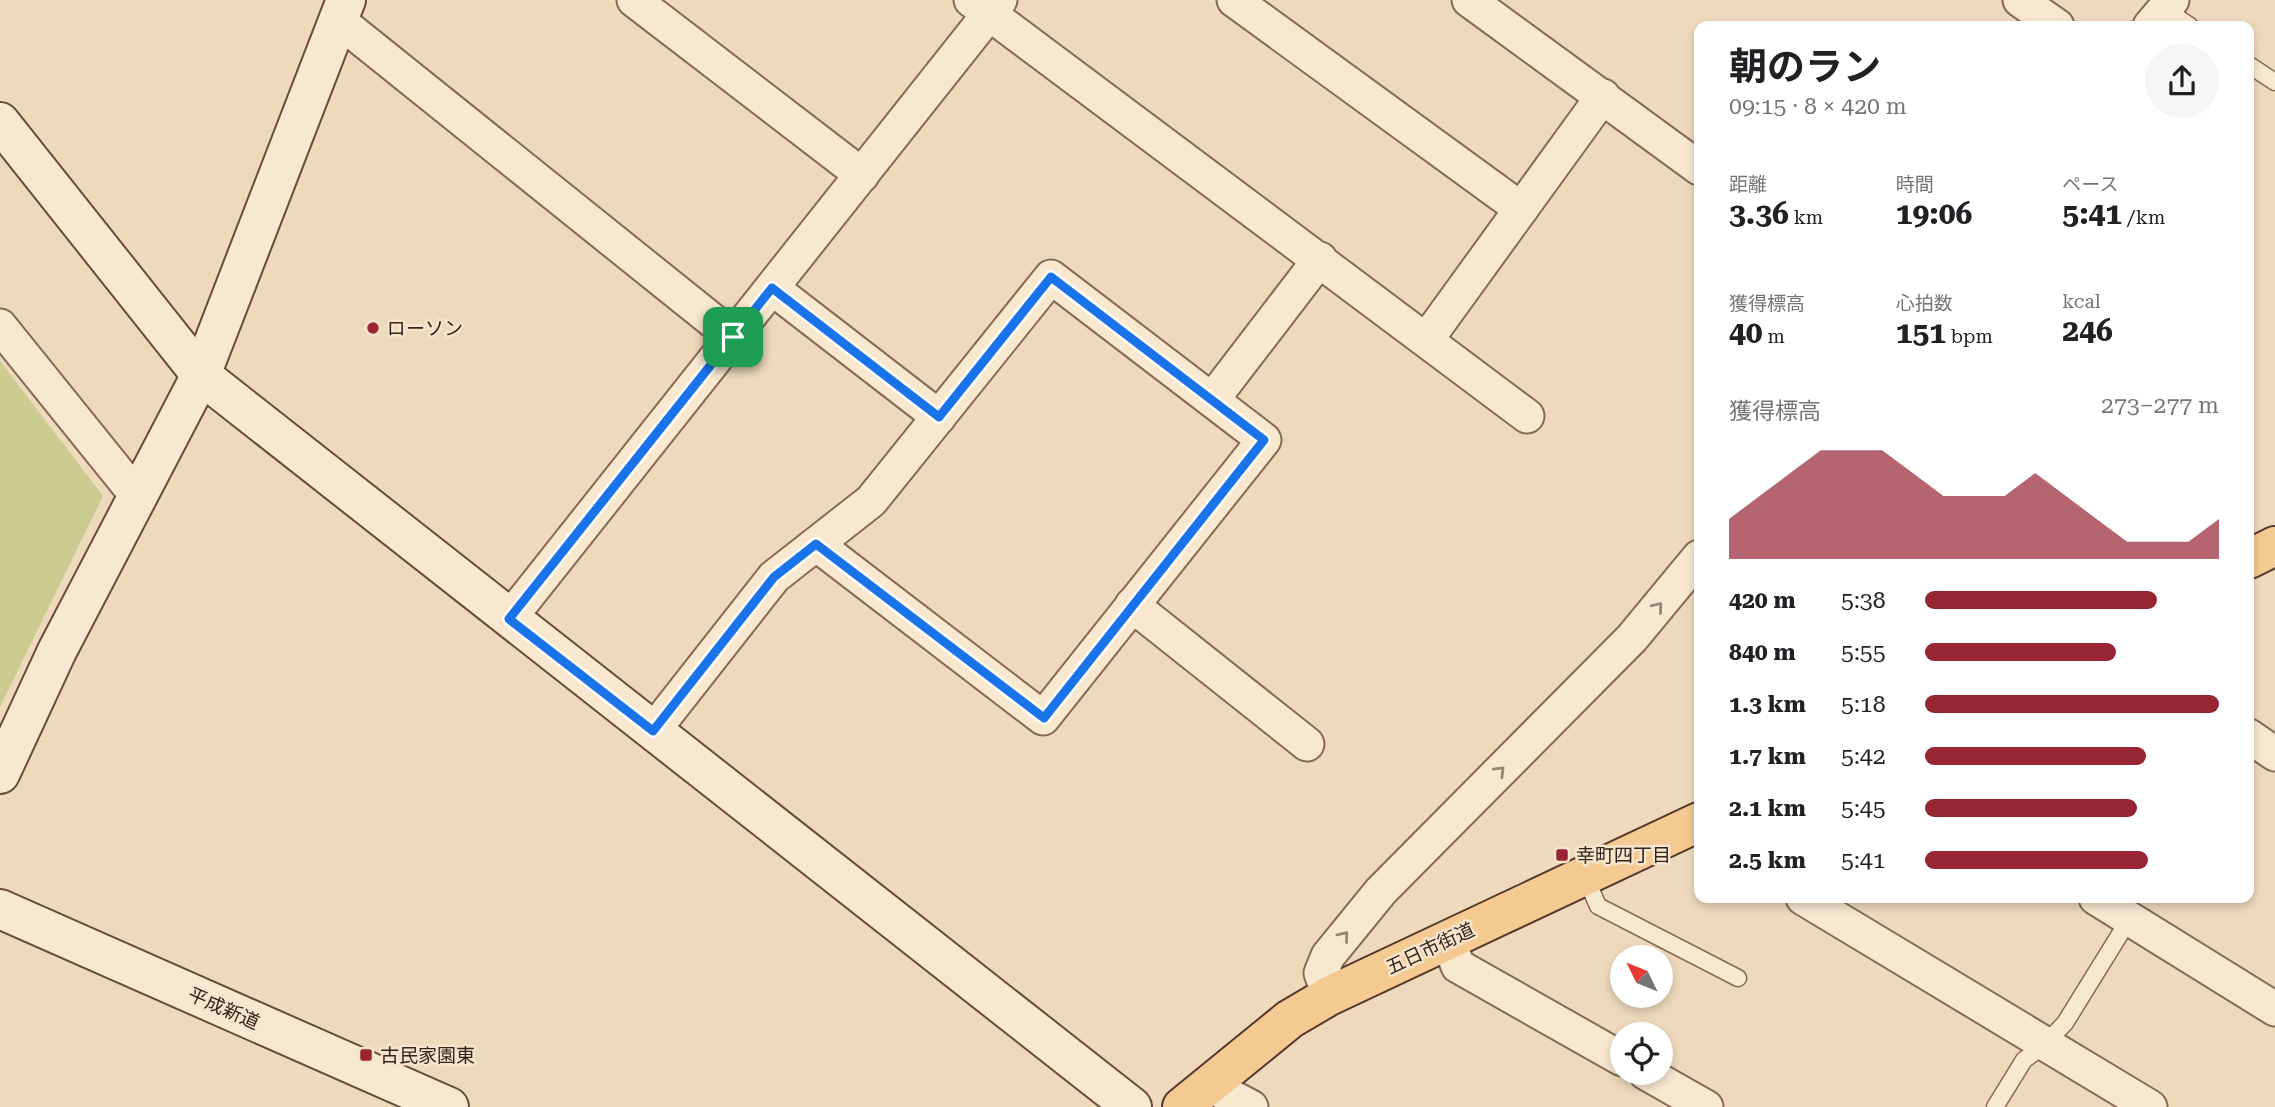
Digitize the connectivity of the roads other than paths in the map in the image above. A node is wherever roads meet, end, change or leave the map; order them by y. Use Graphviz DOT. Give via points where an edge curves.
graph roads {
  1 [pos="634,0"];
  2 [pos="1234,0"];
  3 [pos="1469,0"];
  4 [pos="987,5"];
  5 [pos="342,10"];
  6 [pos="2254,68"];
  7 [pos="2275,82"];
  8 [pos="1603,96"];
  9 [pos="0,122"];
  10 [pos="1694,164"];
  11 [pos="862,175"];
  12 [pos="1521,209"];
  13 [pos="1320,259"];
  14 [pos="772,288"];
  15 [pos="0,326"];
  16 [pos="733,337"];
  17 [pos="1427,338"];
  18 [pos="201,375"];
  19 [pos="1212,400"];
  20 [pos="1527,416"];
  21 [pos="939,417"];
  22 [pos="137,496"];
  23 [pos="816,544"];
  24 [pos="2275,546"];
  25 [pos="2254,556"];
  26 [pos="1694,563"];
  27 [pos="1132,606"];
  28 [pos="509,619"];
  29 [pos="653,731"];
  30 [pos="2254,739"];
  31 [pos="1307,744"];
  32 [pos="2275,754"];
  33 [pos="0,774"];
  34 [pos="1694,824"];
  35 [pos="1585,876"];
  36 [pos="1811,903"];
  37 [pos="2104,903"];
  38 [pos="0,909"];
  39 [pos="2130,918"];
  40 [pos="1448,940"];
  41 [pos="1738,978"];
  42 [pos="1329,996"];
  43 [pos="2275,1009"];
  44 [pos="2044,1045"];
  45 [pos="1610,1052"];
  46 [pos="1667,1085"];
  47 [pos="1196,1096"];
  48 [pos="449,1107"];
  49 [pos="1132,1107"];
  50 [pos="1251,1107"];
  51 [pos="1706,1107"];
  52 [pos="1995,1107"];
  53 [pos="2150,1107"];
  1 -- 11 [label="street"];
  2 -- 12 [label="street"];
  3 -- 8 [label="street"];
  4 -- 11 [label="street"];
  4 -- 13 [label="street"];
  5 -- 16 [label="street"];
  5 -- 18 [label="street"];
  6 -- 7 [label="lane"];
  8 -- 10 [label="street"];
  8 -- 12 [label="street"];
  9 -- 18 [label="street"];
  11 -- 14 [label="street"];
  12 -- 17 [label="street"];
  13 -- 17 [label="street"];
  13 -- 19 [label="street"];
  14 -- 16 [label="street"];
  14 -- 21 [label="street"];
  15 -- 22 [label="street"];
  16 -- 28 [label="street"];
  17 -- 20 [label="street"];
  18 -- 22 [label="street"];
  18 -- 28 [label="street"];
  19 -- 21 [label="street" via="1051,277"];
  19 -- 27 [label="street" via="1264,440"];
  21 -- 23 [label="street" via="872,501"];
  22 -- 33 [label="street"];
  23 -- 27 [label="street" via="1044,718"];
  23 -- 29 [label="street" via="774,577"];
  24 -- 25 [label="main road"];
  42 -- 26 [label="street, one-way" via="1321,972 1328,956 1381,891 1632,638"];
  27 -- 31 [label="street"];
  28 -- 29 [label="street"];
  29 -- 49 [label="street"];
  30 -- 32 [label="street"];
  34 -- 35 [label="main road, 五日市街道"];
  35 -- 40 [label="main road, 五日市街道"];
  35 -- 41 [label="lane" via="1598,906"];
  36 -- 44 [label="street"];
  37 -- 39 [label="street"];
  38 -- 48 [label="street, 平成新道"];
  39 -- 43 [label="street"];
  39 -- 44 [label="lane" via="2065,1023"];
  40 -- 42 [label="main road, 五日市街道"];
  40 -- 45 [label="street" via="1458,966"];
  42 -- 47 [label="main road, 五日市街道" via="1290,1019"];
  44 -- 52 [label="lane" via="2024,1060"];
  44 -- 53 [label="street"];
  46 -- 51 [label="street"];
  47 -- 50 [label="street"];
}
